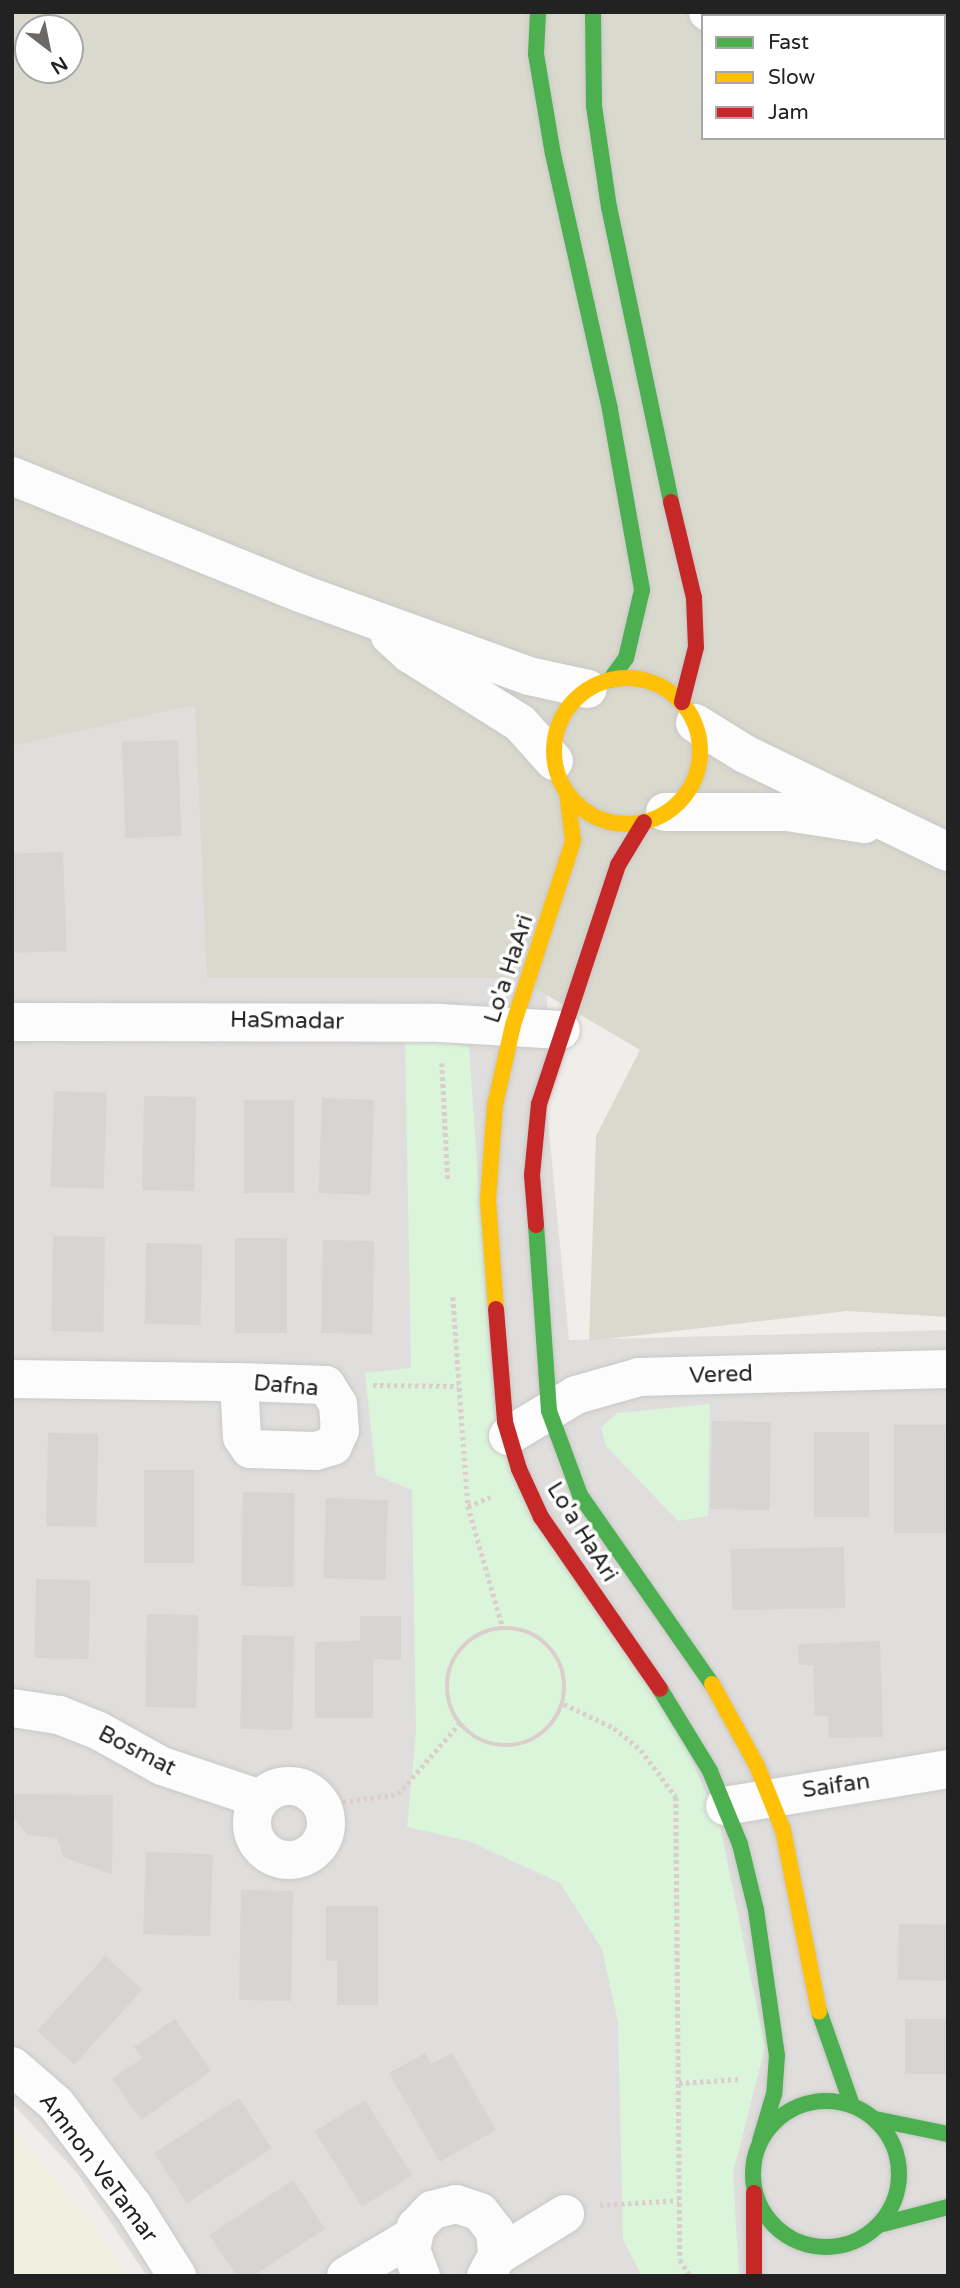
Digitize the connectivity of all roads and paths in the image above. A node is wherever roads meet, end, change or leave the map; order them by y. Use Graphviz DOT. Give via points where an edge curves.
graph roads {
  1 [pos="538,12"];
  2 [pos="593,12"];
  3 [pos="12,476"];
  4 [pos="368,616"];
  5 [pos="599,684"];
  6 [pos="688,712"];
  7 [pos="561,777"];
  8 [pos="654,817"];
  9 [pos="936,845"];
  10 [pos="12,1021"];
  11 [pos="513,1025"];
  12 [pos="562,1030"];
  13 [pos="948,1369"];
  14 [pos="12,1379"];
  15 [pos="239,1382"];
  16 [pos="326,1385"];
  17 [pos="458,1386"];
  18 [pos="549,1411"];
  19 [pos="508,1436"];
  20 [pos="564,1704"];
  21 [pos="12,1707"];
  22 [pos="459,1724"];
  23 [pos="948,1769"];
  24 [pos="769,1795"];
  25 [pos="260,1800"];
  26 [pos="322,1805"];
  27 [pos="725,1806"];
  28 [pos="12,2066"];
  29 [pos="776,2077"];
  30 [pos="679,2083"];
  31 [pos="852,2105"];
  32 [pos="874,2119"];
  33 [pos="948,2134"];
  34 [pos="760,2141"];
  35 [pos="753,2188"];
  36 [pos="679,2200"];
  37 [pos="948,2207"];
  38 [pos="565,2214"];
  39 [pos="879,2225"];
  40 [pos="412,2236"];
  41 [pos="835,2247"];
  42 [pos="825,2264"];
  43 [pos="491,2266"];
  44 [pos="177,2276"];
  45 [pos="346,2276"];
  46 [pos="421,2276"];
  47 [pos="690,2276"];
  48 [pos="754,2276"];
  1 -- 5 [label="street" via="536,54 553,154 610,410 642,590 626,657"];
  2 -- 6 [label="street" via="594,106 609,207 642,378 694,598 696,647"];
  3 -- 4 [label="street"];
  4 -- 5 [label="street" via="528,676"];
  4 -- 7 [label="street" via="410,654 520,723"];
  5 -- 6 [label="street" via="632,678 654,683"];
  5 -- 7 [label="street" via="559,724"];
  6 -- 8 [label="street" via="700,756 695,778 683,797"];
  6 -- 9 [label="street" via="745,754"];
  7 -- 8 [label="street" via="600,818 621,824"];
  7 -- 11 [label="street, Lo'a HaAri" via="574,822 573,841"];
  8 -- 9 [label="street" via="787,812"];
  8 -- 12 [label="street, Lo'a HaAri" via="618,865"];
  10 -- 11 [label="street, HaSmadar"];
  11 -- 12 [label="street, HaSmadar"];
  11 -- 19 [label="street, Lo'a HaAri" via="495,1105 488,1200 498,1364"];
  12 -- 18 [label="street, Lo'a HaAri" via="539,1104 532,1175"];
  13 -- 18 [label="street, Vered" via="639,1377 576,1395"];
  14 -- 15 [label="street, Dafna"];
  15 -- 16 [label="street, Dafna"];
  15 -- 16 [label="street, Dafna" via="242,1437 250,1449 316,1451 333,1446 340,1430 338,1404"];
  16 -- 17 [label="path"];
  18 -- 19 [label="street, Vered"];
  18 -- 24 [label="street, Lo'a HaAri" via="580,1495 720,1696"];
  19 -- 27 [label="street, Lo'a HaAri" via="541,1517 682,1720"];
  20 -- 22 [label="path" via="555,1722 535,1740 515,1746 494,1746"];
  20 -- 22 [label="path" via="562,1663 550,1646 523,1630 482,1632 456,1655 448,1674 447,1695"];
  20 -- 30 [label="path" via="614,1728 641,1750 676,1797"];
  21 -- 25 [label="street, Bosmat" via="59,1715 162,1766"];
  22 -- 26 [label="path" via="398,1794"];
  23 -- 24 [label="street, Saifan"];
  24 -- 27 [label="street, Saifan"];
  24 -- 31 [label="street, Lo'a HaAri" via="783,1830 800,1901 816,1997 839,2078"];
  25 -- 26 [label="street" via="270,1791 296,1786"];
  25 -- 26 [label="street" via="254,1811 254,1838 272,1857 288,1861 301,1859 321,1843 327,1820"];
  27 -- 29 [label="street, Lo'a HaAri" via="740,1844 756,1910 772,2007"];
  28 -- 44 [label="street, Amnon VeTamar" via="56,2104 133,2206"];
  29 -- 30 [label="path"];
  29 -- 34 [label="street, Lo'a HaAri"];
  30 -- 36 [label="path"];
  31 -- 32 [label="street"];
  31 -- 34 [label="street" via="810,2103 773,2123"];
  32 -- 33 [label="street"];
  32 -- 39 [label="street" via="889,2137 898,2159 899,2183 892,2206"];
  34 -- 35 [label="street" via="753,2164"];
  35 -- 41 [label="street" via="761,2209 792,2240"];
  35 -- 48 [label="street"];
  36 -- 38 [label="path" via="608,2203"];
  36 -- 47 [label="path" via="680,2260"];
  37 -- 39 [label="street"];
  38 -- 43 [label="street"];
  39 -- 41 [label="street" via="860,2239"];
  40 -- 43 [label="street" via="432,2210 444,2205 468,2206 495,2231"];
  40 -- 45 [label="street"];
  40 -- 46 [label="street" via="414,2263"];
  41 -- 42 [label="street"];
}
